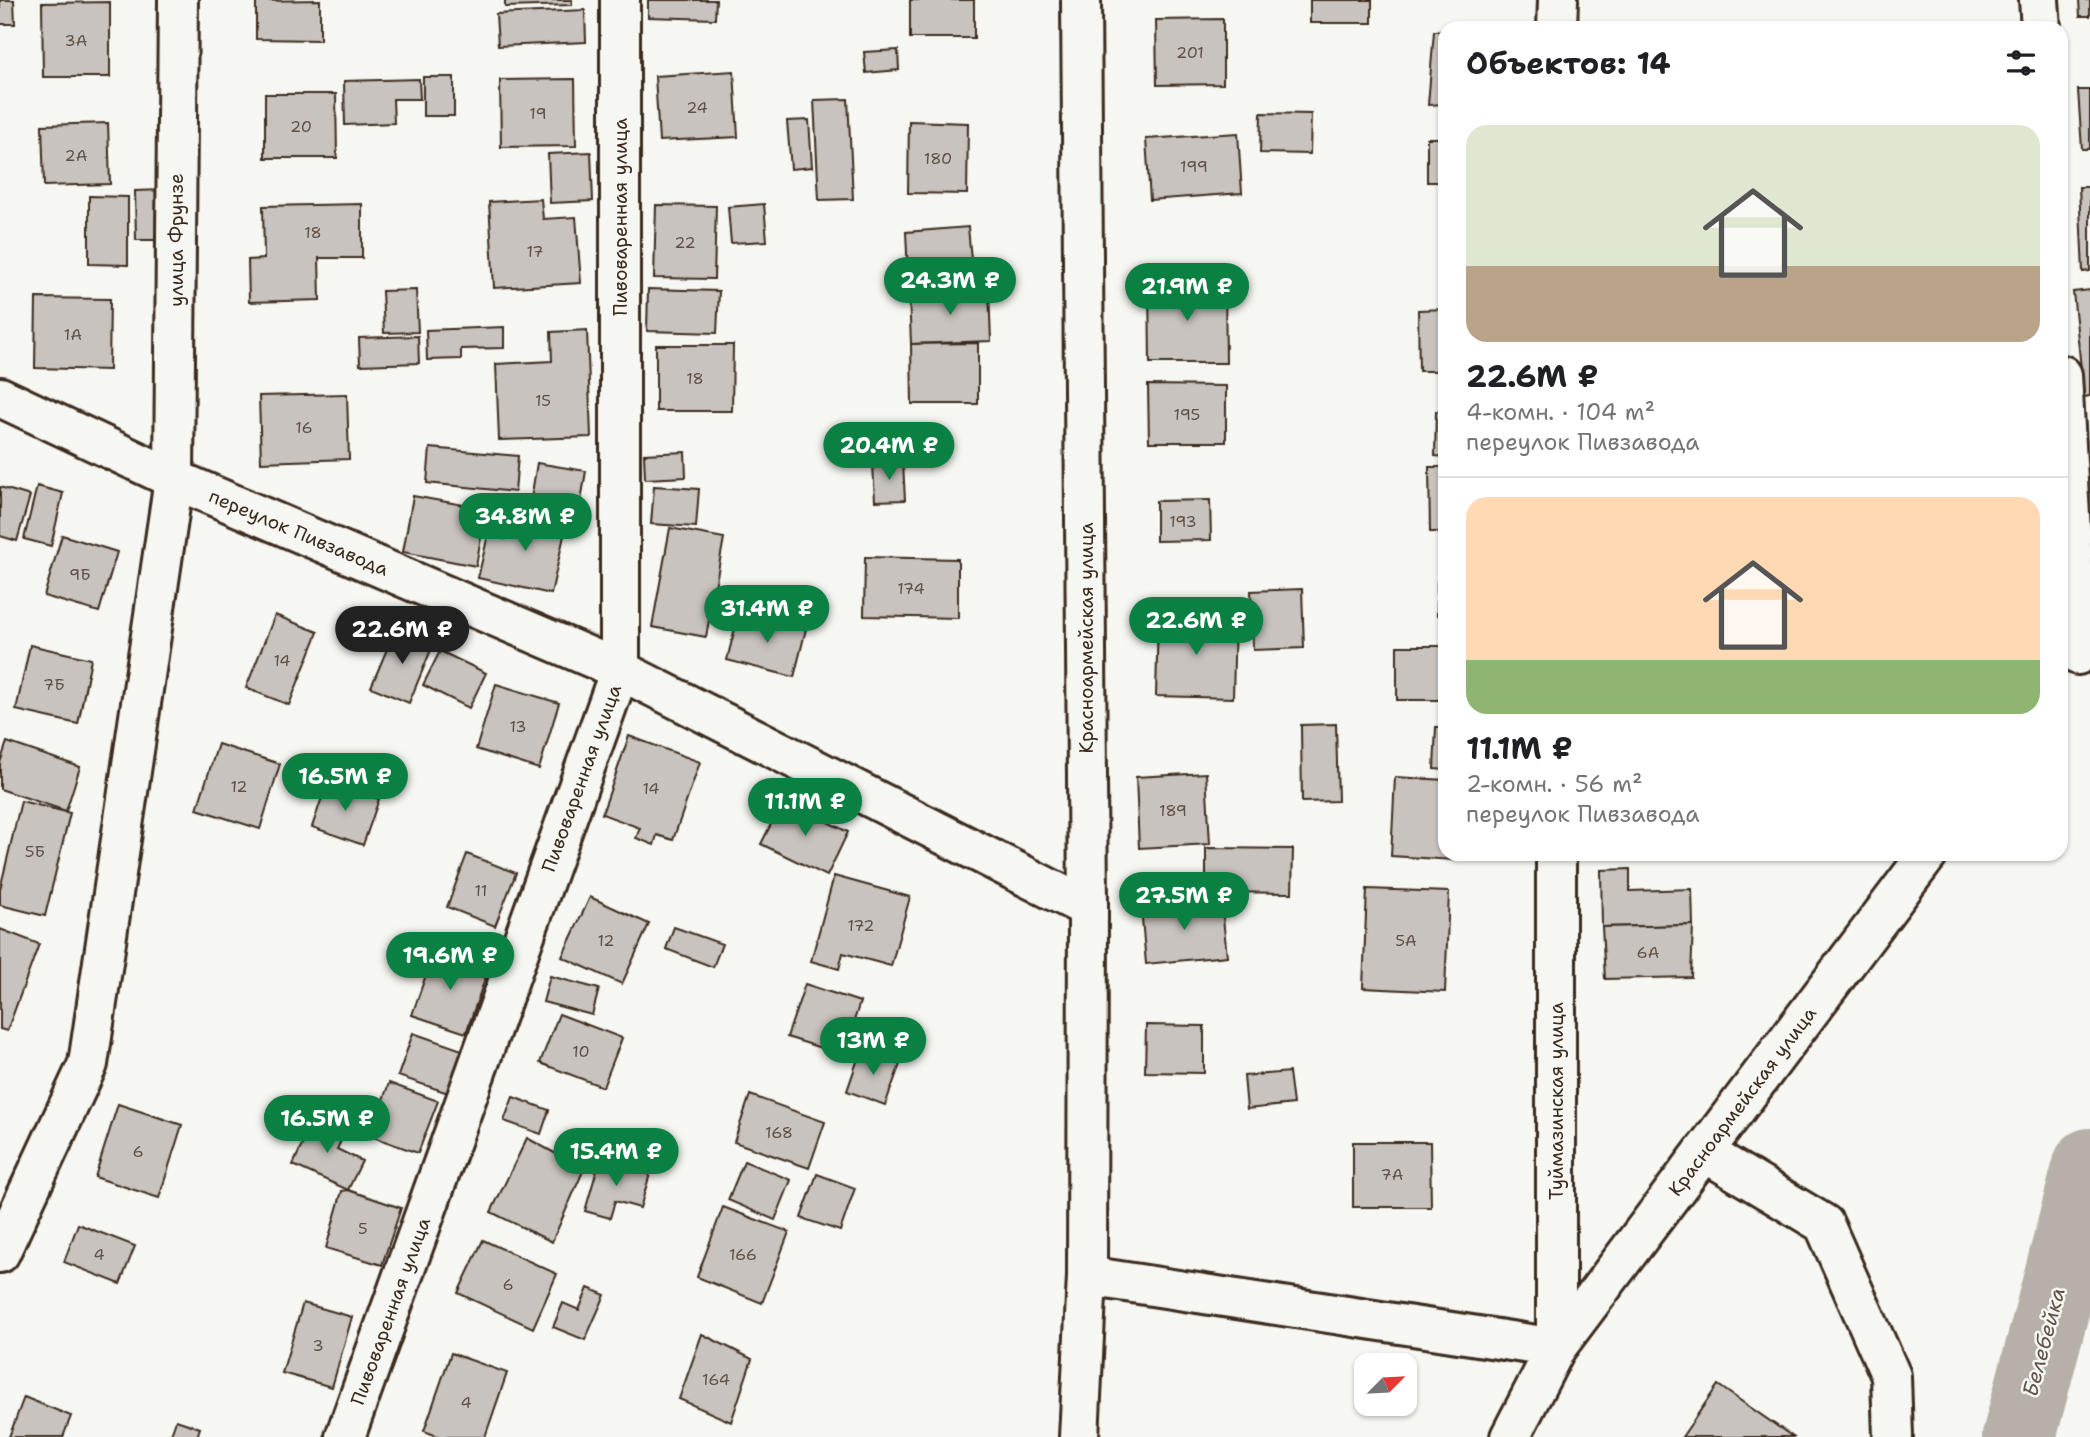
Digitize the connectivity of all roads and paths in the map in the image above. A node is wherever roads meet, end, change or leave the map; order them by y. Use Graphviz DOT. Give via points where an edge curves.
graph roads {
  1 [pos="177,0"];
  2 [pos="620,0"];
  3 [pos="1081,0"];
  4 [pos="1558,0"];
  5 [pos="2039,0"];
  6 [pos="1557,21"];
  7 [pos="2040,21"];
  8 [pos="0,397"];
  9 [pos="174,479"];
  10 [pos="2068,495"];
  11 [pos="2076,655"];
  12 [pos="620,670"];
  13 [pos="1556,861"];
  14 [pos="1923,861"];
  15 [pos="1088,908"];
  16 [pos="1704,1152"];
  17 [pos="0,1253"];
  18 [pos="1087,1276"];
  19 [pos="1556,1348"];
  20 [pos="345,1437"];
  21 [pos="1079,1437"];
  22 [pos="1510,1437"];
  23 [pos="1893,1437"];
  1 -- 9 [label="street, улица Фрунзе"];
  2 -- 12 [label="street, Пивоваренная улица"];
  3 -- 15 [label="street, Красноармейская улица"];
  4 -- 6 [label="street"];
  5 -- 7 [label="street"];
  8 -- 9 [label="street, переулок Пивзавода"];
  9 -- 12 [label="street, переулок Пивзавода"];
  9 -- 17 [label="street, улица Фрунзе" via="88,1064"];
  10 -- 11 [label="street"];
  12 -- 15 [label="street, переулок Пивзавода"];
  12 -- 20 [label="street, Пивоваренная улица"];
  13 -- 19 [label="street, Туймазинская улица"];
  14 -- 16 [label="street, Красноармейская улица"];
  15 -- 18 [label="street, Красноармейская улица"];
  16 -- 19 [label="street, Красноармейская улица"];
  16 -- 23 [label="street" via="1824,1224 1891,1376"];
  18 -- 19 [label="street"];
  18 -- 21 [label="street, Красноармейская улица"];
  19 -- 22 [label="street, Красноармейская улица"];
}
